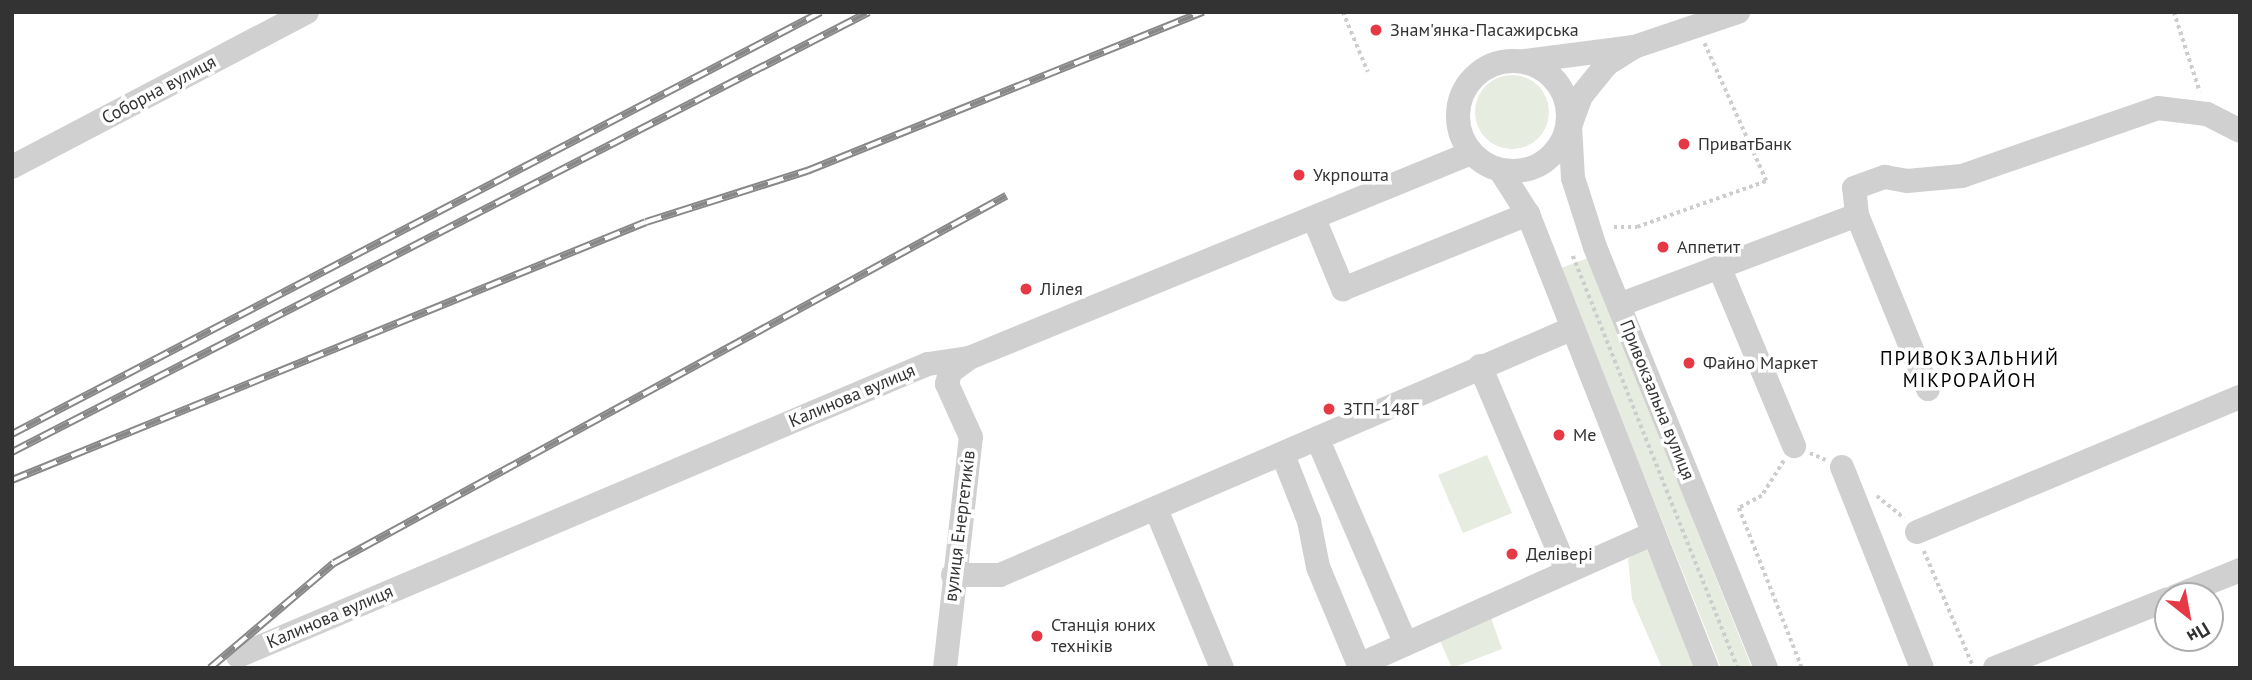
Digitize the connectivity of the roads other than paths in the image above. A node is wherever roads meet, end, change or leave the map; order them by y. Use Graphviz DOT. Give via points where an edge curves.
graph roads {
  1 [pos="307,12"];
  2 [pos="1738,12"];
  3 [pos="1634,47"];
  4 [pos="1521,61"];
  5 [pos="1570,126"];
  6 [pos="2240,131"];
  7 [pos="1471,153"];
  8 [pos="12,167"];
  9 [pos="1500,170"];
  10 [pos="1528,214"];
  11 [pos="1857,215"];
  12 [pos="1315,221"];
  13 [pos="1720,269"];
  14 [pos="1619,305"];
  15 [pos="1571,329"];
  16 [pos="970,358"];
  17 [pos="1479,366"];
  18 [pos="1928,389"];
  19 [pos="2240,397"];
  20 [pos="1318,440"];
  21 [pos="1794,446"];
  22 [pos="1283,455"];
  23 [pos="1842,467"];
  24 [pos="1156,509"];
  25 [pos="1917,532"];
  26 [pos="1652,534"];
  27 [pos="1566,569"];
  28 [pos="2240,570"];
  29 [pos="953,575"];
  30 [pos="2210,582"];
  31 [pos="2154,605"];
  32 [pos="1406,645"];
  33 [pos="238,656"];
  34 [pos="945,668"];
  35 [pos="1222,668"];
  36 [pos="1707,668"];
  37 [pos="1766,668"];
  38 [pos="1922,668"];
  39 [pos="1995,668"];
  1 -- 8 [label="street, Соборна вулиця"];
  2 -- 3 [label="street"];
  3 -- 4 [label="street"];
  3 -- 5 [label="street" via="1591,80"];
  4 -- 5 [label="street" via="1544,71 1561,89"];
  4 -- 7 [label="street" via="1484,68 1460,98 1461,136"];
  5 -- 9 [label="street" via="1548,158 1525,170"];
  5 -- 14 [label="street, Привокзальна вулиця" via="1583,213"];
  6 -- 11 [label="street" via="2207,114 2158,108 1962,176 1907,181 1885,177 1854,188"];
  7 -- 9 [label="street"];
  7 -- 12 [label="street, Калинова вулиця"];
  9 -- 10 [label="street"];
  10 -- 12 [label="street" via="1342,289"];
  10 -- 15 [label="street"];
  11 -- 13 [label="street"];
  11 -- 18 [label="street"];
  12 -- 16 [label="street, Калинова вулиця"];
  13 -- 14 [label="street"];
  13 -- 21 [label="street"];
  14 -- 37 [label="street, Привокзальна вулиця"];
  15 -- 17 [label="street"];
  15 -- 26 [label="street"];
  16 -- 29 [label="street, вулиця Енергетиків" via="950,372 947,384 971,437"];
  16 -- 33 [label="street, Калинова вулиця" via="928,364"];
  17 -- 20 [label="street"];
  17 -- 27 [label="street"];
  19 -- 25 [label="street"];
  20 -- 22 [label="street"];
  20 -- 32 [label="street"];
  22 -- 24 [label="street"];
  22 -- 32 [label="street" via="1309,521 1318,567 1359,665"];
  23 -- 38 [label="street"];
  24 -- 29 [label="street" via="1000,575"];
  24 -- 35 [label="street"];
  26 -- 27 [label="street"];
  26 -- 36 [label="street"];
  27 -- 32 [label="street"];
  28 -- 30 [label="street"];
  29 -- 34 [label="street, вулиця Енергетиків"];
  31 -- 39 [label="street"];
}
